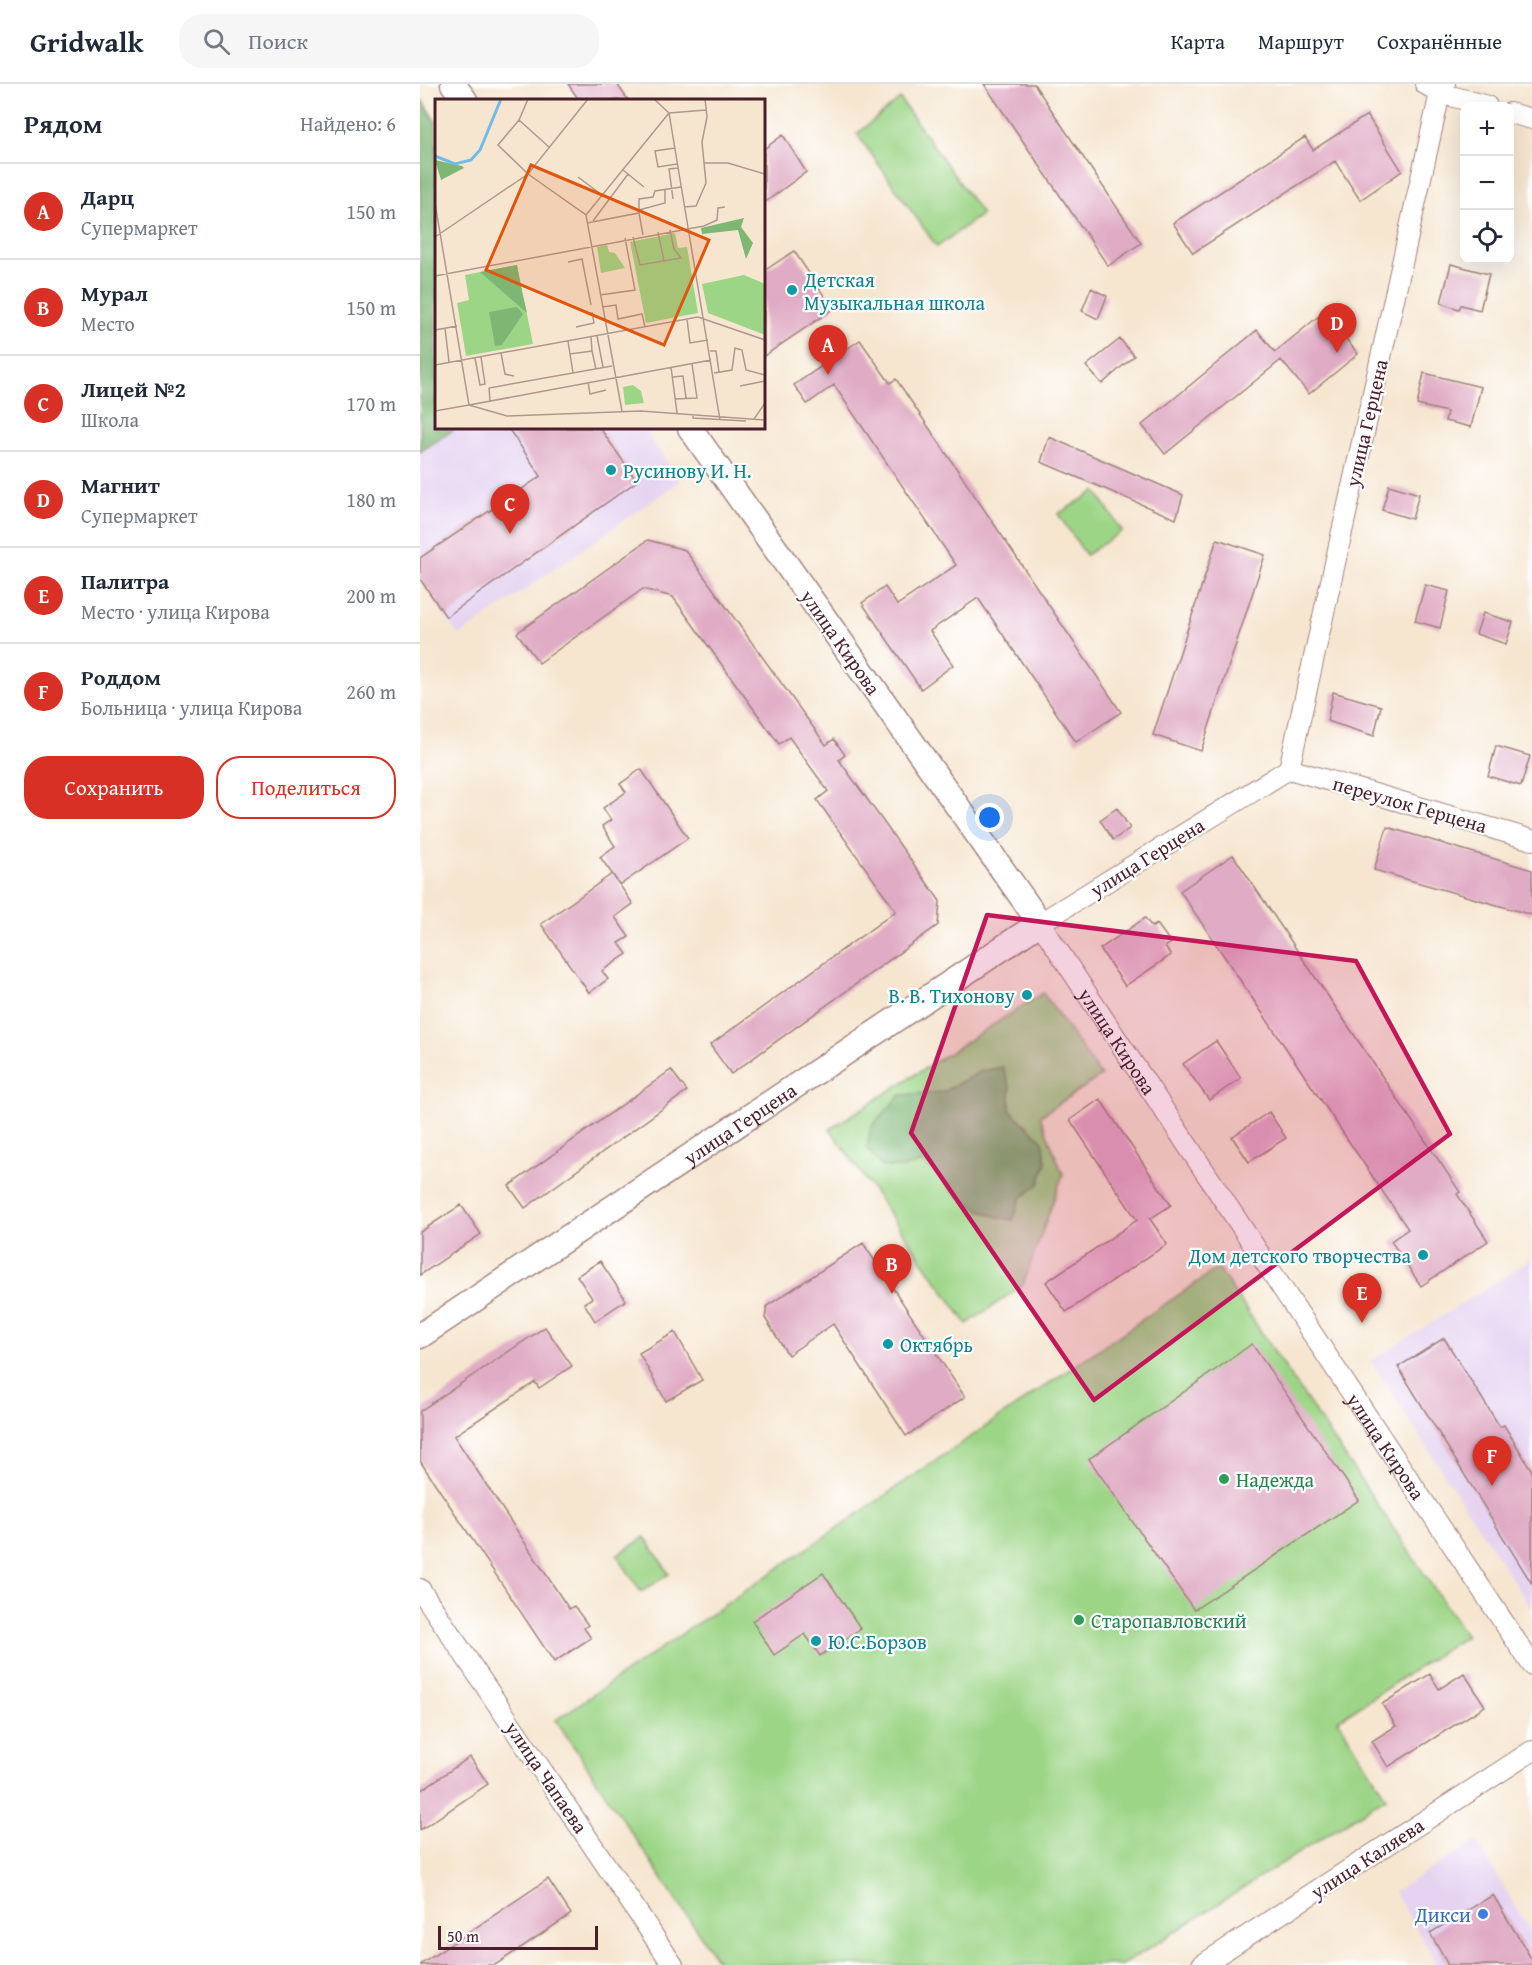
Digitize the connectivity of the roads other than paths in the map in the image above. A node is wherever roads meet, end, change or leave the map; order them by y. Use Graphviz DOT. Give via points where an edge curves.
graph roads {
  1 [pos="453,84"];
  2 [pos="1436,87"];
  3 [pos="464,99"];
  4 [pos="1476,102"];
  5 [pos="1514,114"];
  6 [pos="1532,119"];
  7 [pos="691,429"];
  8 [pos="1289,769"];
  9 [pos="1532,840"];
  10 [pos="1040,923"];
  11 [pos="420,1336"];
  12 [pos="420,1589"];
  13 [pos="1532,1665"];
  14 [pos="1532,1751"];
  15 [pos="673,1965"];
  16 [pos="1202,1965"];
  1 -- 3 [label="street"];
  2 -- 4 [label="street"];
  2 -- 8 [label="street, улица Герцена"];
  5 -- 6 [label="street"];
  7 -- 10 [label="street, улица Кирова"];
  8 -- 9 [label="street, переулок Герцена"];
  8 -- 10 [label="street, улица Герцена"];
  10 -- 11 [label="street, улица Герцена"];
  10 -- 13 [label="street, улица Кирова"];
  12 -- 15 [label="street, улица Чапаева"];
  14 -- 16 [label="street, улица Каляева"];
}
